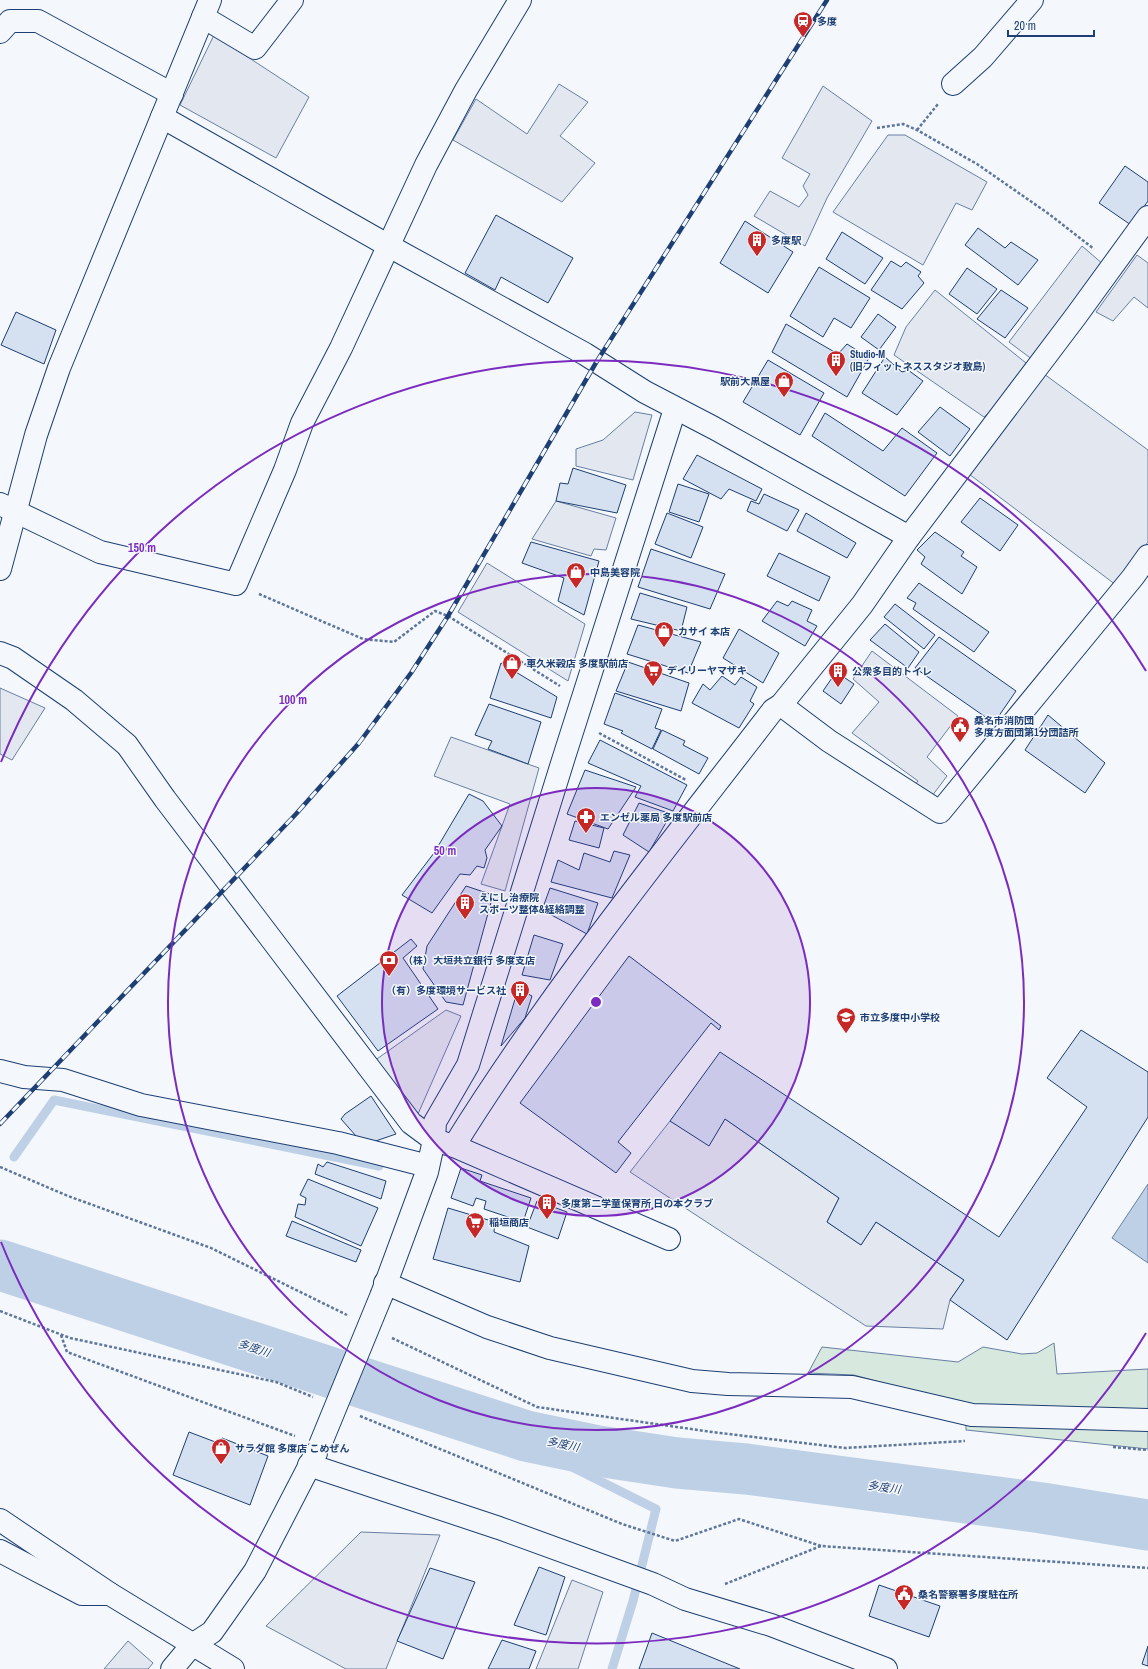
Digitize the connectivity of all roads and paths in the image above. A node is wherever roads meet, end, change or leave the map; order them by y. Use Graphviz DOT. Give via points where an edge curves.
graph roads {
  1 [pos="292,0"];
  2 [pos="520,0"];
  3 [pos="1032,0"];
  4 [pos="207,9"];
  5 [pos="0,32"];
  6 [pos="953,84"];
  7 [pos="172,94"];
  8 [pos="162,117"];
  9 [pos="877,128"];
  10 [pos="917,130"];
  11 [pos="1148,217"];
  12 [pos="389,246"];
  13 [pos="1114,265"];
  14 [pos="675,409"];
  15 [pos="8,508"];
  16 [pos="909,537"];
  17 [pos="1148,556"];
  18 [pos="0,569"];
  19 [pos="236,584"];
  20 [pos="0,653"];
  21 [pos="582,700"];
  22 [pos="780,705"];
  23 [pos="597,732"];
  24 [pos="709,793"];
  25 [pos="0,1071"];
  26 [pos="444,1143"];
  27 [pos="428,1166"];
  28 [pos="669,1239"];
  29 [pos="383,1288"];
  30 [pos="61,1334"];
  31 [pos="1148,1420"];
  32 [pos="320,1445"];
  33 [pos="309,1465"];
  34 [pos="0,1520"];
  35 [pos="622,1524"];
  36 [pos="821,1546"];
  37 [pos="0,1551"];
  38 [pos="1148,1568"];
  39 [pos="110,1594"];
  40 [pos="685,1599"];
  41 [pos="192,1645"];
  42 [pos="172,1669"];
  43 [pos="233,1669"];
  44 [pos="886,1669"];
  1 -- 4 [label="street" via="255,48"];
  2 -- 12 [label="street" via="429,158"];
  3 -- 6 [label="street" via="983,57"];
  4 -- 7 [label="street"];
  5 -- 7 [label="street" via="10,21 38,21"];
  6 -- 10 [label="path"];
  7 -- 8 [label="street"];
  8 -- 12 [label="street"];
  8 -- 15 [label="street" via="59,368"];
  9 -- 10 [label="path" via="903,124"];
  10 -- 13 [label="path" via="977,164 1049,214"];
  11 -- 13 [label="street"];
  12 -- 14 [label="street" via="585,354"];
  12 -- 19 [label="street" via="302,423 285,470"];
  13 -- 16 [label="street"];
  14 -- 16 [label="street" via="714,428"];
  14 -- 21 [label="street"];
  15 -- 18 [label="street"];
  15 -- 19 [label="street" via="100,552"];
  16 -- 22 [label="street" via="862,605"];
  17 -- 22 [label="street" via="940,812 829,741"];
  19 -- 21 [label="path" via="363,639 394,642 435,611 448,616"];
  20 -- 26 [label="street" via="13,658 74,700 128,745 170,805 407,1119"];
  21 -- 26 [label="street" via="468,1065 435,1122"];
  22 -- 24 [label="street" via="773,710"];
  23 -- 24 [label="path"];
  24 -- 26 [label="street" via="560,988 492,1085"];
  25 -- 27 [label="street" via="24,1077 64,1080 141,1105 338,1143"];
  26 -- 27 [label="street"];
  26 -- 28 [label="street"];
  27 -- 29 [label="street"];
  29 -- 31 [label="street" via="550,1348 692,1381 852,1388 972,1415"];
  29 -- 32 [label="street, bridge"];
  30 -- 32 [label="path" via="67,1352"];
  32 -- 33 [label="street"];
  33 -- 40 [label="street" via="499,1528 652,1584"];
  33 -- 41 [label="street" via="255,1571 212,1632"];
  34 -- 39 [label="street"];
  35 -- 36 [label="path" via="675,1541 739,1519"];
  36 -- 38 [label="path"];
  36 -- 40 [label="path"];
  37 -- 39 [label="street" via="82,1594"];
  39 -- 41 [label="street"];
  40 -- 44 [label="street" via="770,1625"];
  41 -- 42 [label="street"];
  41 -- 43 [label="street"];
}
